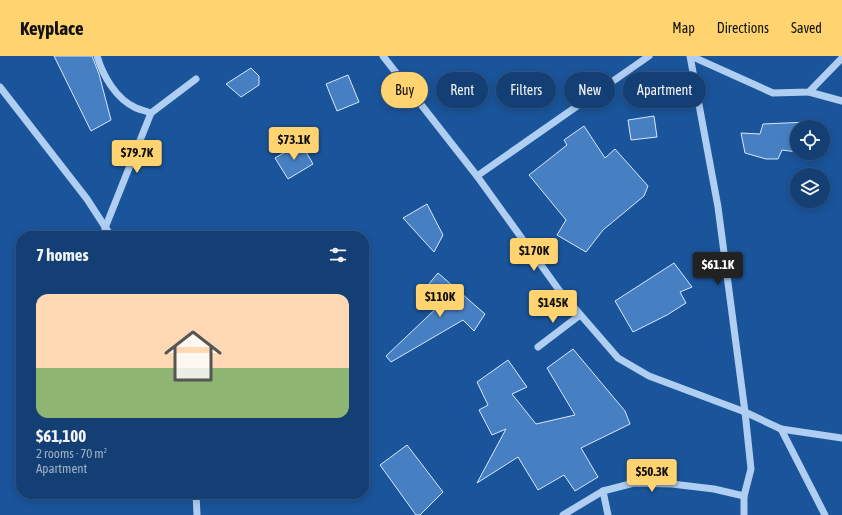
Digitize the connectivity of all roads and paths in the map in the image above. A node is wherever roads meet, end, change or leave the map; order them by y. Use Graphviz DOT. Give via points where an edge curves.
graph roads {
  1 [pos="97,56"];
  2 [pos="384,56"];
  3 [pos="649,56"];
  4 [pos="691,56"];
  5 [pos="842,58"];
  6 [pos="196,79"];
  7 [pos="0,87"];
  8 [pos="809,92"];
  9 [pos="842,101"];
  10 [pos="151,113"];
  11 [pos="477,176"];
  12 [pos="105,228"];
  13 [pos="107,231"];
  14 [pos="580,315"];
  15 [pos="538,347"];
  16 [pos="745,412"];
  17 [pos="781,429"];
  18 [pos="842,438"];
  19 [pos="603,490"];
  20 [pos="744,496"];
  21 [pos="196,499"];
  22 [pos="197,515"];
  23 [pos="563,515"];
  24 [pos="608,515"];
  25 [pos="744,515"];
  26 [pos="825,515"];
  1 -- 10 [label="street" via="104,75 118,96 135,108"];
  2 -- 11 [label="street"];
  3 -- 11 [label="street"];
  4 -- 8 [label="street" via="773,93"];
  4 -- 16 [label="street" via="718,207"];
  5 -- 8 [label="street"];
  6 -- 10 [label="street"];
  7 -- 12 [label="street" via="87,199"];
  8 -- 9 [label="street"];
  10 -- 12 [label="street"];
  11 -- 14 [label="street"];
  12 -- 13 [label="street"];
  14 -- 15 [label="street"];
  14 -- 16 [label="street" via="618,358 649,376"];
  16 -- 17 [label="street"];
  16 -- 20 [label="street" via="751,469"];
  17 -- 18 [label="street"];
  17 -- 26 [label="street"];
  19 -- 20 [label="street" via="634,483 672,484"];
  19 -- 23 [label="street"];
  19 -- 24 [label="street"];
  20 -- 25 [label="street"];
  21 -- 22 [label="street"];
}
